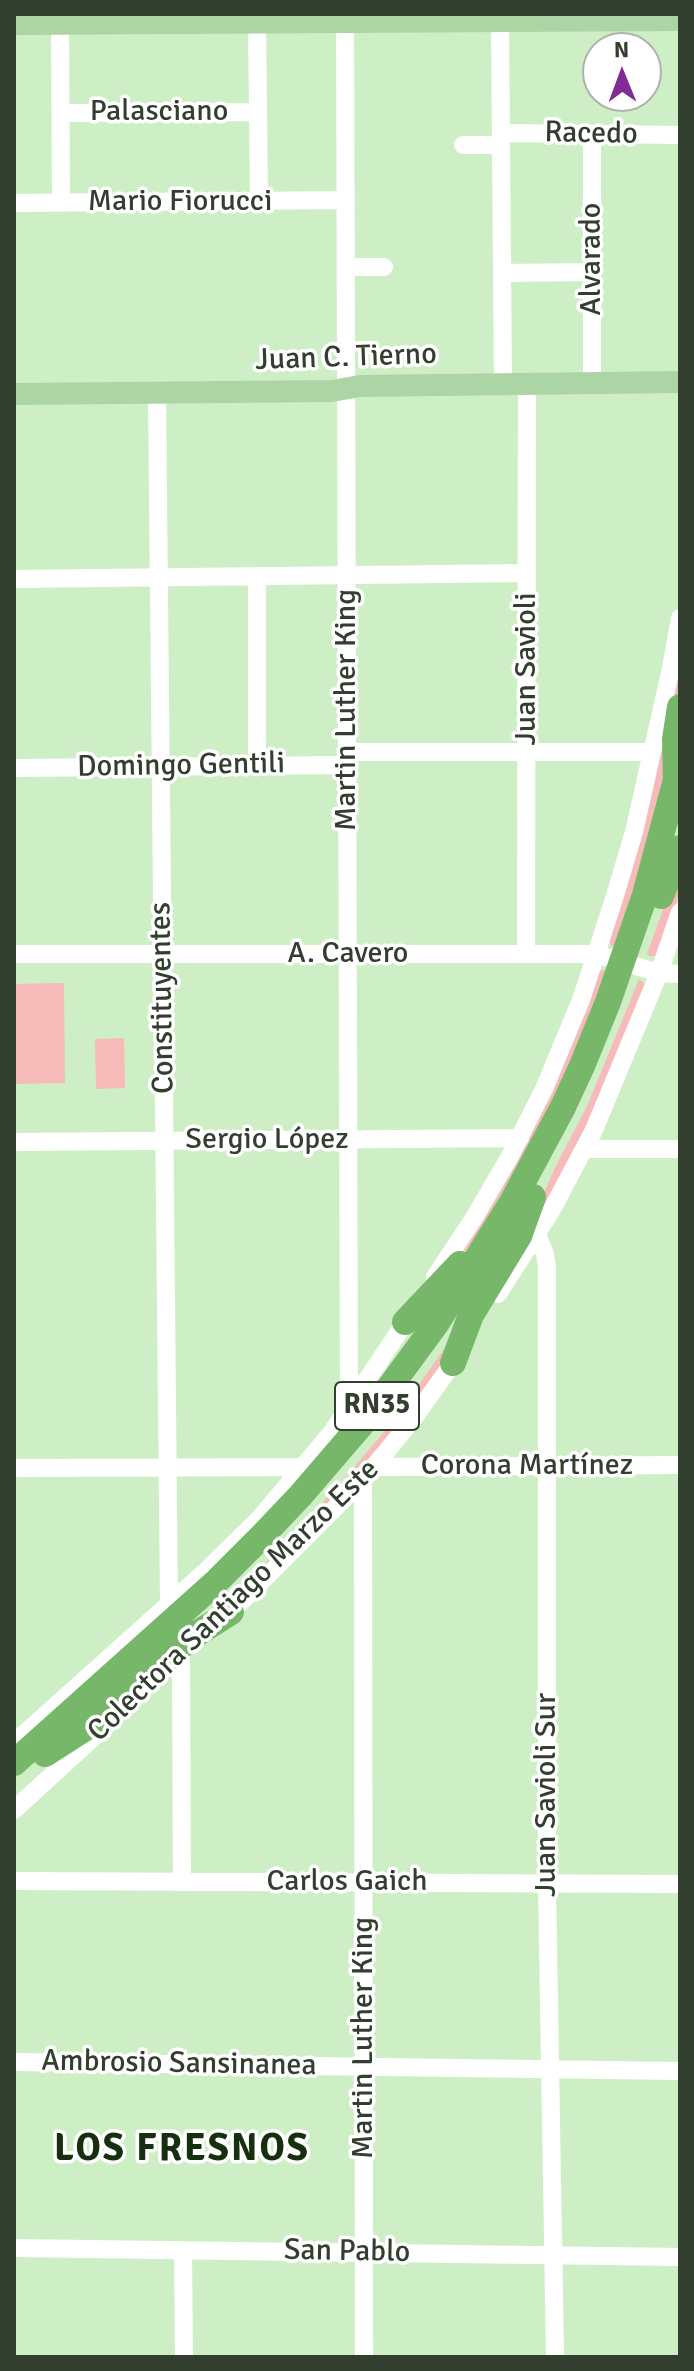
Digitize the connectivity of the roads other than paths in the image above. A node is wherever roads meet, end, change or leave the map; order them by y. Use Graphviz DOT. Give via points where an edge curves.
graph roads {
  1 [pos="528,17"];
  2 [pos="345,18"];
  3 [pos="680,20"];
  4 [pos="500,21"];
  5 [pos="257,22"];
  6 [pos="14,24"];
  7 [pos="60,24"];
  8 [pos="258,112"];
  9 [pos="61,113"];
  10 [pos="592,135"];
  11 [pos="680,135"];
  12 [pos="501,139"];
  13 [pos="463,145"];
  14 [pos="346,200"];
  15 [pos="259,201"];
  16 [pos="14,203"];
  17 [pos="61,203"];
  18 [pos="346,267"];
  19 [pos="384,267"];
  20 [pos="592,272"];
  21 [pos="502,273"];
  22 [pos="680,382"];
  23 [pos="592,383"];
  24 [pos="503,384"];
  25 [pos="527,384"];
  26 [pos="346,389"];
  27 [pos="157,393"];
  28 [pos="14,394"];
  29 [pos="527,573"];
  30 [pos="347,575"];
  31 [pos="257,576"];
  32 [pos="159,577"];
  33 [pos="14,579"];
  34 [pos="680,618"];
  35 [pos="680,707"];
  36 [pos="526,752"];
  37 [pos="652,752"];
  38 [pos="347,759"];
  39 [pos="257,766"];
  40 [pos="161,767"];
  41 [pos="14,768"];
  42 [pos="678,775"];
  43 [pos="680,829"];
  44 [pos="680,848"];
  45 [pos="670,905"];
  46 [pos="14,954"];
  47 [pos="163,954"];
  48 [pos="348,954"];
  49 [pos="526,954"];
  50 [pos="596,954"];
  51 [pos="640,967"];
  52 [pos="680,974"];
  53 [pos="556,1121"];
  54 [pos="520,1138"];
  55 [pos="348,1140"];
  56 [pos="165,1141"];
  57 [pos="14,1142"];
  58 [pos="585,1149"];
  59 [pos="680,1149"];
  60 [pos="533,1197"];
  61 [pos="537,1234"];
  62 [pos="405,1322"];
  63 [pos="453,1363"];
  64 [pos="349,1406"];
  65 [pos="680,1465"];
  66 [pos="547,1466"];
  67 [pos="168,1467"];
  68 [pos="304,1467"];
  69 [pos="14,1468"];
  70 [pos="369,1473"];
  71 [pos="169,1604"];
  72 [pos="231,1612"];
  73 [pos="181,1657"];
  74 [pos="14,1743"];
  75 [pos="45,1754"];
  76 [pos="14,1763"];
  77 [pos="14,1782"];
  78 [pos="14,1810"];
  79 [pos="14,1881"];
  80 [pos="182,1882"];
  81 [pos="364,1882"];
  82 [pos="547,1884"];
  83 [pos="680,1884"];
  84 [pos="14,2062"];
  85 [pos="364,2067"];
  86 [pos="550,2069"];
  87 [pos="680,2071"];
  88 [pos="14,2248"];
  89 [pos="183,2250"];
  90 [pos="364,2253"];
  91 [pos="554,2256"];
  92 [pos="680,2257"];
  93 [pos="184,2357"];
  94 [pos="364,2357"];
  95 [pos="555,2357"];
  1 -- 3 [label="main road"];
  1 -- 4 [label="main road"];
  2 -- 4 [label="main road"];
  2 -- 5 [label="main road"];
  2 -- 14 [label="street, Martin Luther King"];
  4 -- 12 [label="street"];
  5 -- 7 [label="main road"];
  5 -- 8 [label="street"];
  6 -- 7 [label="main road"];
  7 -- 9 [label="street"];
  8 -- 9 [label="street, Palasciano"];
  8 -- 15 [label="street"];
  9 -- 17 [label="street"];
  10 -- 11 [label="street, Racedo"];
  10 -- 12 [label="street, Racedo"];
  10 -- 20 [label="street, Alvarado"];
  12 -- 13 [label="street, Racedo"];
  12 -- 21 [label="street"];
  14 -- 15 [label="street, Mario Fiorucci"];
  14 -- 18 [label="street, Martin Luther King"];
  15 -- 17 [label="street, Mario Fiorucci"];
  16 -- 17 [label="street, Mario Fiorucci"];
  18 -- 19 [label="street"];
  18 -- 26 [label="street, Martin Luther King"];
  20 -- 21 [label="street"];
  20 -- 23 [label="street, Alvarado"];
  21 -- 24 [label="street"];
  22 -- 23 [label="main road, Juan C. Tierno"];
  23 -- 25 [label="main road, Juan C. Tierno"];
  24 -- 25 [label="main road, Juan C. Tierno"];
  24 -- 26 [label="main road, Juan C. Tierno"];
  25 -- 29 [label="street, Juan Savioli"];
  26 -- 27 [label="main road, Juan C. Tierno"];
  26 -- 30 [label="street, Martin Luther King"];
  27 -- 28 [label="main road, Juan C. Tierno"];
  27 -- 32 [label="street, Constituyentes"];
  29 -- 30 [label="street"];
  29 -- 36 [label="street, Juan Savioli"];
  30 -- 31 [label="street"];
  30 -- 38 [label="street, Martin Luther King"];
  31 -- 32 [label="street"];
  31 -- 39 [label="street"];
  32 -- 33 [label="street"];
  32 -- 40 [label="street, Constituyentes"];
  34 -- 37 [label="street, Colectora Santiago Marzo Este"];
  35 -- 42 [label="highway" via="675,739"];
  36 -- 37 [label="street, Domingo Gentili"];
  36 -- 38 [label="street, Domingo Gentili"];
  36 -- 49 [label="street, Juan Savioli"];
  37 -- 50 [label="street, Colectora Santiago Marzo Este"];
  38 -- 39 [label="street, Domingo Gentili"];
  38 -- 48 [label="street, Martin Luther King"];
  39 -- 40 [label="street, Domingo Gentili"];
  40 -- 41 [label="street, Domingo Gentili"];
  40 -- 47 [label="street, Constituyentes"];
  42 -- 51 [label="highway, RN35" via="652,875"];
  43 -- 45 [label="highway, RN35"];
  44 -- 45 [label="highway"];
  45 -- 51 [label="highway, RN35"];
  46 -- 47 [label="street, A. Cavero"];
  47 -- 48 [label="street, A. Cavero"];
  47 -- 56 [label="street, Constituyentes"];
  48 -- 49 [label="street, A. Cavero"];
  48 -- 55 [label="street, Martin Luther King"];
  49 -- 50 [label="street, A. Cavero"];
  50 -- 51 [label="street, A. Cavero"];
  50 -- 54 [label="street, Colectora Santiago Marzo Este" via="570,1029"];
  51 -- 52 [label="street, A. Cavero"];
  51 -- 53 [label="highway, RN35" via="596,1034"];
  51 -- 58 [label="street, Colectora Santiago Marzo Este" via="611,1092"];
  51 -- 60 [label="highway, RN35"];
  53 -- 62 [label="highway" via="526,1160 477,1244"];
  53 -- 76 [label="highway, RN35" via="477,1261 351,1437 223,1574"];
  54 -- 55 [label="street, Sergio López"];
  54 -- 62 [label="street, Colectora Santiago Marzo Este" via="486,1200"];
  55 -- 56 [label="street, Sergio López"];
  55 -- 64 [label="street, Martin Luther King"];
  56 -- 57 [label="street, Sergio López"];
  56 -- 67 [label="street, Constituyentes"];
  58 -- 59 [label="street"];
  58 -- 61 [label="street, Colectora Santiago Marzo Este"];
  60 -- 63 [label="highway" via="517,1241 471,1315"];
  60 -- 75 [label="highway, RN35" via="432,1356 352,1459 226,1592"];
  61 -- 63 [label="street, Colectora Santiago Marzo Este"];
  61 -- 66 [label="street, Juan Savioli Sur" via="547,1267"];
  62 -- 64 [label="street, Colectora Santiago Marzo Este"];
  63 -- 70 [label="street, Colectora Santiago Marzo Este"];
  64 -- 68 [label="street, Colectora Santiago Marzo Este"];
  65 -- 66 [label="street, Corona Martínez"];
  66 -- 70 [label="street, Corona Martínez"];
  66 -- 82 [label="street, Juan Savioli Sur"];
  67 -- 68 [label="street"];
  67 -- 69 [label="street"];
  67 -- 71 [label="street, Constituyentes"];
  68 -- 71 [label="street, Colectora Santiago Marzo Este" via="232,1546"];
  70 -- 72 [label="street, Colectora Santiago Marzo Este"];
  70 -- 81 [label="street, Martin Luther King"];
  71 -- 74 [label="street, Colectora Santiago Marzo Este"];
  72 -- 73 [label="street, Colectora Santiago Marzo Este"];
  72 -- 75 [label="highway" via="190,1638 101,1718"];
  73 -- 78 [label="street, Colectora Santiago Marzo Este"];
  73 -- 80 [label="street"];
  75 -- 77 [label="highway, RN35"];
  79 -- 80 [label="street, Carlos Gaich"];
  80 -- 81 [label="street, Carlos Gaich"];
  81 -- 82 [label="street, Carlos Gaich"];
  81 -- 85 [label="street, Martin Luther King"];
  82 -- 83 [label="street, Carlos Gaich"];
  82 -- 86 [label="street, Juan Savioli Sur"];
  84 -- 85 [label="street, Ambrosio Sansinanea"];
  85 -- 86 [label="street, Ambrosio Sansinanea"];
  85 -- 90 [label="street, Martin Luther King"];
  86 -- 87 [label="street, Ambrosio Sansinanea"];
  86 -- 91 [label="street, Juan Savioli Sur"];
  88 -- 89 [label="street, San Pablo"];
  89 -- 90 [label="street, San Pablo"];
  89 -- 93 [label="street"];
  90 -- 91 [label="street, San Pablo"];
  90 -- 94 [label="street, Martin Luther King"];
  91 -- 92 [label="street, San Pablo"];
  91 -- 95 [label="street, Juan Savioli Sur"];
}
